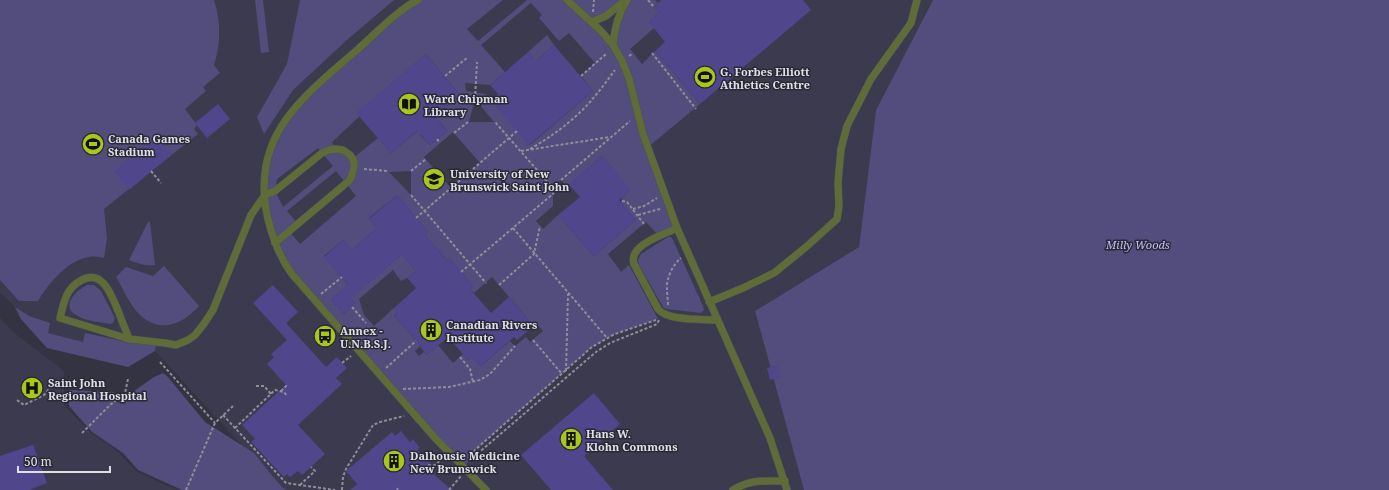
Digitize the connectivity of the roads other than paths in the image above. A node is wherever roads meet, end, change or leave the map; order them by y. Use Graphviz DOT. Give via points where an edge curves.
graph roads {
  1 [pos="418,0"];
  2 [pos="567,0"];
  3 [pos="626,0"];
  4 [pos="917,0"];
  5 [pos="592,22"];
  6 [pos="613,45"];
  7 [pos="265,195"];
  8 [pos="677,228"];
  9 [pos="275,243"];
  10 [pos="709,302"];
  11 [pos="716,320"];
  12 [pos="129,339"];
  13 [pos="785,481"];
  14 [pos="486,490"];
  15 [pos="733,490"];
  16 [pos="787,490"];
  1 -- 7 [label="lane" via="401,11 323,79 294,109 280,129 270,151"];
  2 -- 5 [label="lane"];
  3 -- 5 [label="lane" via="606,16"];
  3 -- 6 [label="lane" via="616,22"];
  4 -- 10 [label="lane" via="911,23 871,79 847,126 841,149 837,219 774,273"];
  5 -- 6 [label="lane"];
  6 -- 8 [label="lane" via="628,78 637,115"];
  7 -- 9 [label="lane" via="268,220"];
  7 -- 9 [label="lane" via="275,191 329,150 343,150 354,161 350,180"];
  7 -- 12 [label="lane" via="251,215 213,310 195,335 176,345"];
  8 -- 10 [label="lane"];
  8 -- 11 [label="lane" via="639,247 633,259 658,309 664,314"];
  9 -- 14 [label="lane" via="284,264 314,300 413,413"];
  10 -- 11 [label="lane"];
  11 -- 13 [label="lane" via="770,438"];
  12 -- 12 [label="lane" via="60,318 65,296 70,289 85,278 101,281 111,295"];
  13 -- 15 [label="lane" via="754,481"];
  13 -- 16 [label="lane"];
}
